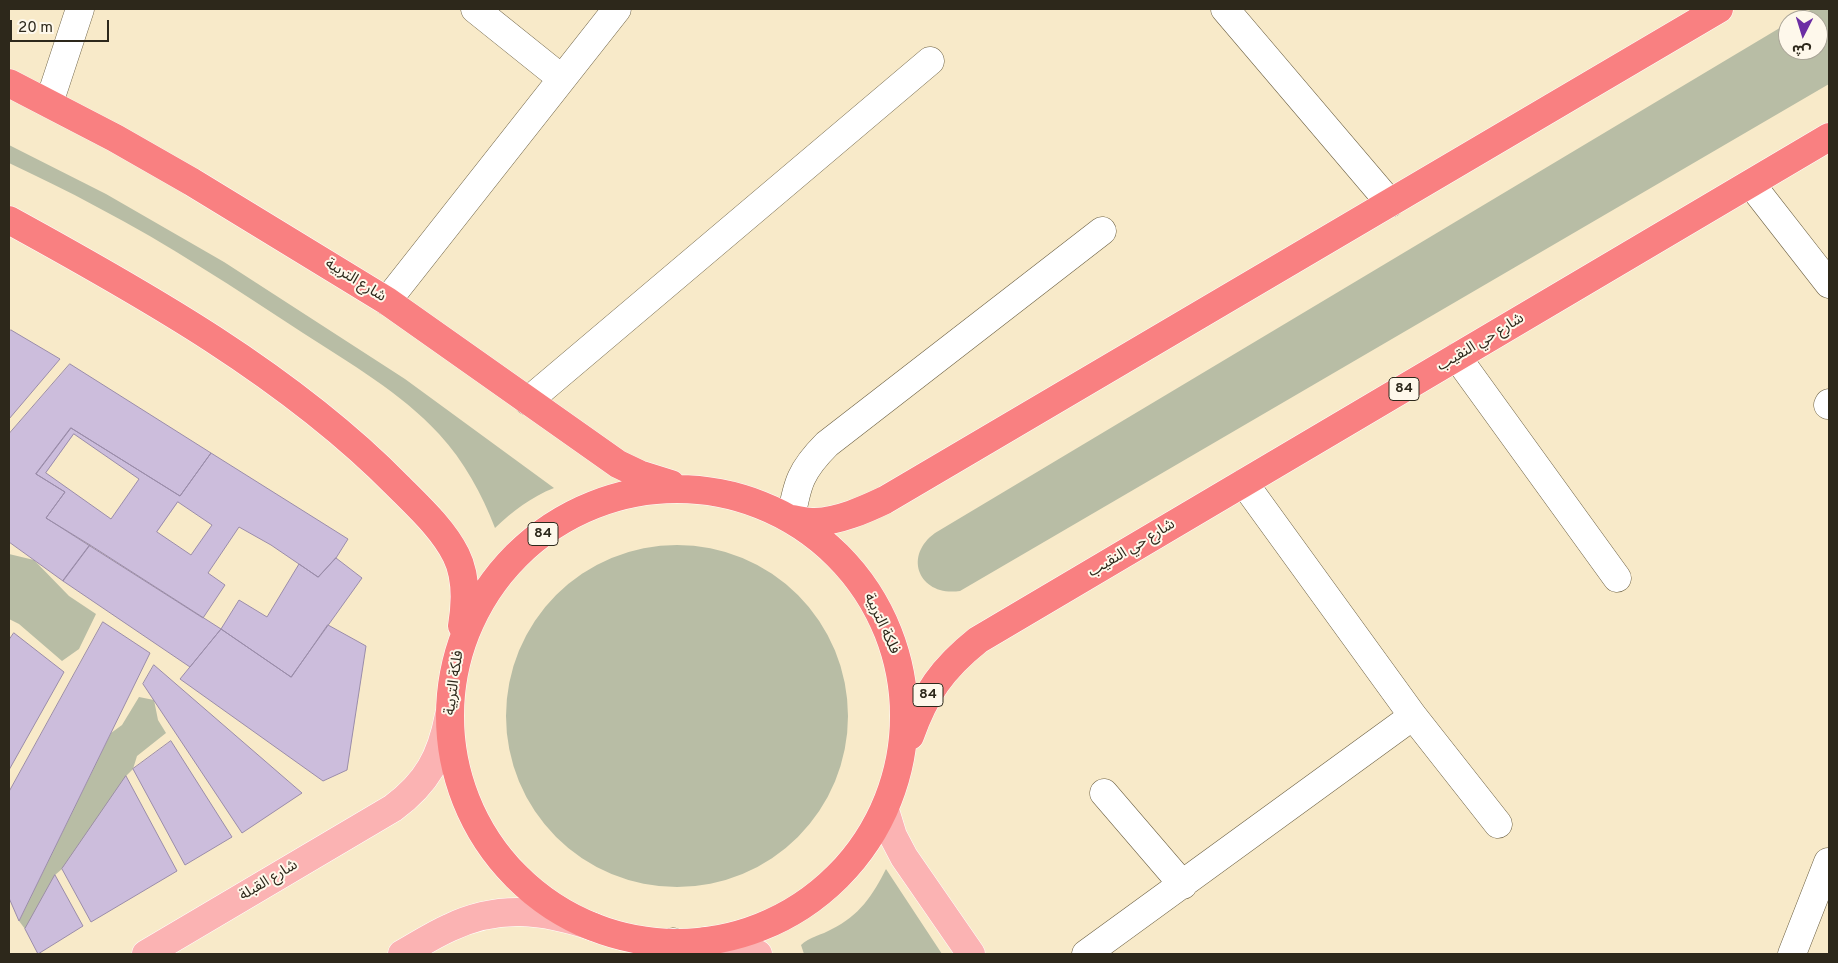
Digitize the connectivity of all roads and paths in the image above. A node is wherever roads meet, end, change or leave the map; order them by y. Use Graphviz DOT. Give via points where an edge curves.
graph roads {
  1 [pos="80,9"];
  2 [pos="475,9"];
  3 [pos="617,9"];
  4 [pos="1719,9"];
  5 [pos="1236,12"];
  6 [pos="930,61"];
  7 [pos="561,78"];
  8 [pos="9,83"];
  9 [pos="49,103"];
  10 [pos="1829,138"];
  11 [pos="1751,184"];
  12 [pos="1390,203"];
  13 [pos="9,220"];
  14 [pos="1102,231"];
  15 [pos="1829,284"];
  16 [pos="387,301"];
  17 [pos="1457,357"];
  18 [pos="528,401"];
  19 [pos="1244,483"];
  20 [pos="692,488"];
  21 [pos="791,519"];
  22 [pos="1617,578"];
  23 [pos="459,649"];
  24 [pos="449,716"];
  25 [pos="1413,716"];
  26 [pos="900,764"];
  27 [pos="1104,793"];
  28 [pos="885,810"];
  29 [pos="1498,824"];
  30 [pos="1828,862"];
  31 [pos="1183,885"];
  32 [pos="594,927"];
  33 [pos="705,941"];
  34 [pos="672,948"];
  35 [pos="146,954"];
  36 [pos="402,954"];
  37 [pos="758,954"];
  38 [pos="971,954"];
  39 [pos="1086,954"];
  40 [pos="1792,954"];
  1 -- 9 [label="street"];
  2 -- 7 [label="street"];
  3 -- 7 [label="street"];
  4 -- 12 [label="highway, 84"];
  5 -- 12 [label="street"];
  6 -- 18 [label="street"];
  7 -- 16 [label="street"];
  8 -- 9 [label="highway, شارع التربية / 84"];
  9 -- 16 [label="highway, شارع التربية / 84" via="192,182"];
  10 -- 11 [label="highway, شارع حي النقيب / 84"];
  11 -- 15 [label="street"];
  11 -- 17 [label="highway, شارع حي النقيب / 84"];
  12 -- 21 [label="highway, 84" via="885,500 827,521"];
  13 -- 23 [label="highway, 84" via="118,280 238,356 316,413 374,462 440,531 456,555 463,572 465,595"];
  14 -- 21 [label="street" via="827,444 811,460 800,478"];
  16 -- 18 [label="highway, شارع التربية / 84"];
  17 -- 19 [label="highway, شارع حي النقيب / 84"];
  17 -- 22 [label="street"];
  18 -- 20 [label="highway, شارع التربية / 84" via="618,464 660,481"];
  19 -- 25 [label="street"];
  19 -- 26 [label="highway, شارع حي النقيب / 84" via="978,640 949,665 936,682 921,709"];
  20 -- 21 [label="highway, فلكة التربية / 84" via="743,498"];
  20 -- 23 [label="highway, فلكة التربية / 84" via="632,493 574,513 523,547 484,594"];
  21 -- 26 [label="highway, فلكة التربية / 84" via="837,553 872,598 896,650 905,707"];
  23 -- 24 [label="highway, فلكة التربية / 84"];
  24 -- 32 [label="highway, فلكة التربية / 84" via="459,783 488,843 535,893"];
  24 -- 35 [label="main road, شارع القبلة" via="435,761 418,787 393,808"];
  25 -- 29 [label="street"];
  25 -- 31 [label="street"];
  26 -- 28 [label="highway, فلكة التربية / 84"];
  27 -- 31 [label="street"];
  28 -- 33 [label="highway, فلكة التربية / 84" via="866,843 842,873 812,898 779,919 743,933"];
  28 -- 38 [label="main road" via="893,836 904,856"];
  30 -- 40 [label="street"];
  31 -- 39 [label="street"];
  32 -- 34 [label="highway, فلكة التربية / 84"];
  32 -- 36 [label="main road" via="546,913 512,911 479,916 448,928"];
  33 -- 34 [label="highway, فلكة التربية / 84"];
  33 -- 37 [label="main road"];
}
